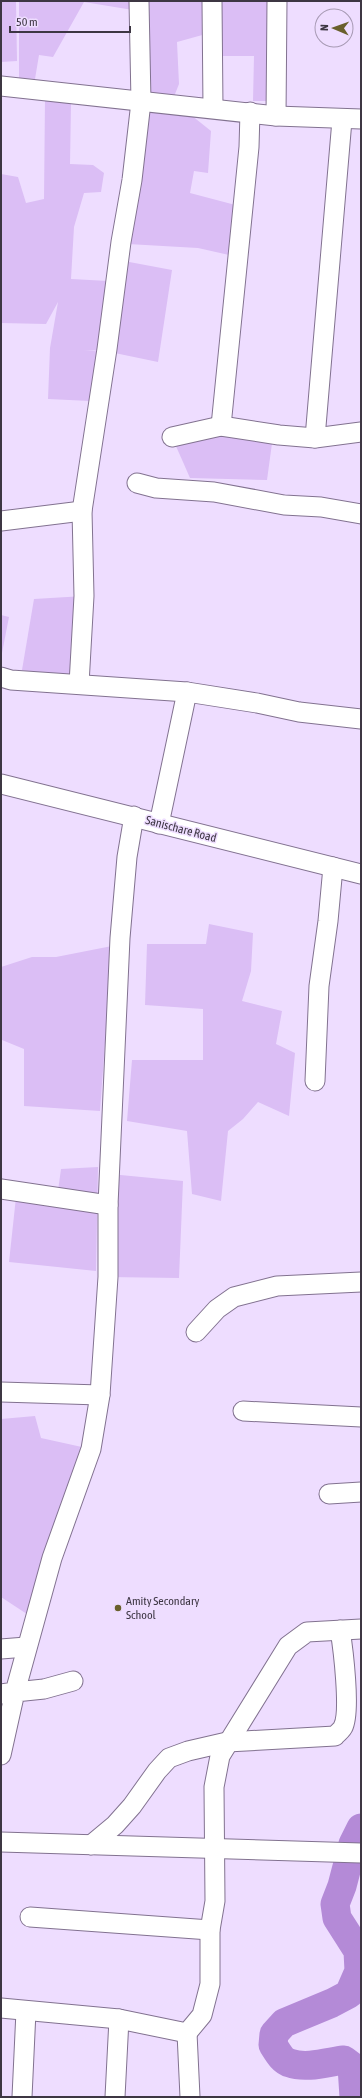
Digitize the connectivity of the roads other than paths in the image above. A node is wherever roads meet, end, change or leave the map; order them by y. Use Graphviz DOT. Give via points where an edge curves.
graph roads {
  1 [pos="139,1"];
  2 [pos="212,1"];
  3 [pos="277,1"];
  4 [pos="1,86"];
  5 [pos="141,102"];
  6 [pos="213,108"];
  7 [pos="250,112"];
  8 [pos="276,116"];
  9 [pos="361,119"];
  10 [pos="342,120"];
  11 [pos="221,426"];
  12 [pos="361,432"];
  13 [pos="172,437"];
  14 [pos="315,438"];
  15 [pos="137,484"];
  16 [pos="82,511"];
  17 [pos="361,514"];
  18 [pos="1,521"];
  19 [pos="1,677"];
  20 [pos="79,684"];
  21 [pos="187,692"];
  22 [pos="361,720"];
  23 [pos="1,784"];
  24 [pos="134,816"];
  25 [pos="159,824"];
  26 [pos="333,867"];
  27 [pos="361,874"];
  28 [pos="314,1081"];
  29 [pos="1,1189"];
  30 [pos="108,1205"];
  31 [pos="361,1282"];
  32 [pos="196,1332"];
  33 [pos="1,1392"];
  34 [pos="100,1395"];
  35 [pos="242,1411"];
  36 [pos="361,1417"];
  37 [pos="361,1492"];
  38 [pos="329,1494"];
  39 [pos="361,1629"];
  40 [pos="340,1630"];
  41 [pos="26,1647"];
  42 [pos="1,1649"];
  43 [pos="73,1681"];
  44 [pos="8,1693"];
  45 [pos="227,1742"];
  46 [pos="1,1755"];
  47 [pos="1,1842"];
  48 [pos="91,1845"];
  49 [pos="215,1848"];
  50 [pos="361,1853"];
  51 [pos="30,1917"];
  52 [pos="210,1930"];
  53 [pos="1,2008"];
  54 [pos="26,2011"];
  55 [pos="119,2019"];
  56 [pos="187,2033"];
  57 [pos="22,2097"];
  58 [pos="115,2097"];
  59 [pos="190,2097"];
  1 -- 5 [label="street"];
  2 -- 6 [label="street"];
  3 -- 8 [label="street"];
  4 -- 5 [label="street"];
  5 -- 6 [label="street"];
  5 -- 16 [label="street" via="132,180"];
  6 -- 7 [label="street"];
  7 -- 8 [label="street"];
  7 -- 11 [label="street" via="249,146"];
  8 -- 10 [label="street"];
  9 -- 10 [label="street"];
  10 -- 14 [label="street"];
  11 -- 13 [label="street"];
  11 -- 14 [label="street"];
  12 -- 14 [label="street"];
  15 -- 17 [label="street" via="156,488 214,492 284,505 321,507"];
  16 -- 18 [label="street"];
  16 -- 20 [label="street" via="84,596"];
  19 -- 20 [label="street" via="11,680"];
  20 -- 21 [label="street"];
  21 -- 22 [label="street"];
  21 -- 25 [label="street"];
  23 -- 24 [label="street, Sanischare Road"];
  24 -- 25 [label="street, Sanischare Road"];
  24 -- 30 [label="street" via="127,857 120,938"];
  25 -- 26 [label="street, Sanischare Road"];
  26 -- 27 [label="street, Sanischare Road"];
  26 -- 28 [label="street" via="319,986"];
  29 -- 30 [label="street"];
  30 -- 34 [label="street" via="108,1277"];
  31 -- 32 [label="street" via="277,1286 234,1297 217,1309"];
  33 -- 34 [label="street"];
  34 -- 41 [label="street" via="89,1455 52,1558 36,1620"];
  35 -- 36 [label="street"];
  37 -- 38 [label="street"];
  39 -- 40 [label="street"];
  40 -- 45 [label="street" via="307,1632 288,1646"];
  40 -- 45 [label="street" via="344,1657 346,1714 343,1727 335,1736"];
  41 -- 42 [label="street"];
  41 -- 44 [label="street"];
  43 -- 44 [label="street" via="44,1689"];
  44 -- 46 [label="street"];
  45 -- 48 [label="street" via="169,1758 115,1825"];
  45 -- 49 [label="street" via="220,1756 214,1787"];
  47 -- 48 [label="street"];
  48 -- 49 [label="street"];
  49 -- 50 [label="street"];
  49 -- 52 [label="street" via="215,1901"];
  51 -- 52 [label="street"];
  52 -- 56 [label="street" via="210,1984 202,2015"];
  53 -- 54 [label="street"];
  54 -- 55 [label="street"];
  54 -- 57 [label="street"];
  55 -- 56 [label="street"];
  55 -- 58 [label="street"];
  56 -- 59 [label="street"];
}
